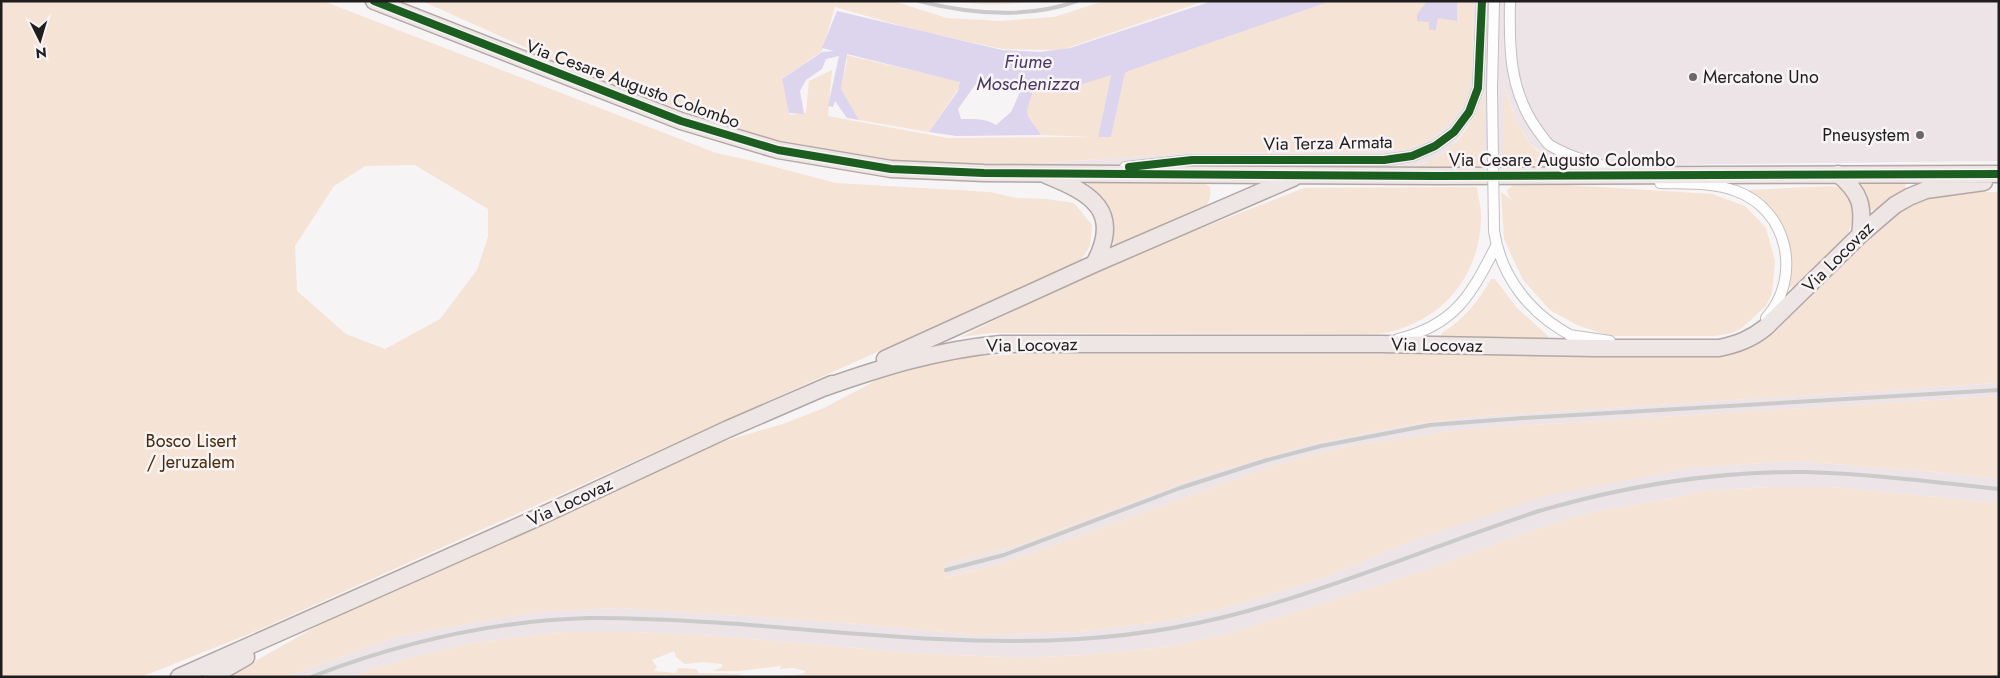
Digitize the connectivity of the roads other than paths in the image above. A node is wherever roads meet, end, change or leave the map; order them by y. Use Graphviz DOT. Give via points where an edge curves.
graph roads {
  1 [pos="374,1"];
  2 [pos="1482,1"];
  3 [pos="1494,1"];
  4 [pos="1510,1"];
  5 [pos="1039,172"];
  6 [pos="1089,172"];
  7 [pos="1635,174"];
  8 [pos="1838,174"];
  9 [pos="1999,174"];
  10 [pos="1299,175"];
  11 [pos="1610,175"];
  12 [pos="1999,180"];
  13 [pos="1860,235"];
  14 [pos="1496,246"];
  15 [pos="1094,264"];
  16 [pos="1569,335"];
  17 [pos="1380,344"];
  18 [pos="1595,348"];
  19 [pos="823,388"];
  20 [pos="318,616"];
  21 [pos="179,677"];
  22 [pos="211,677"];
  1 -- 5 [label="main road, Via Cesare Augusto Colombo" via="681,121 778,150 891,169"];
  2 -- 6 [label="street, Via Terza Armata" via="1478,88 1469,112 1454,132 1436,146 1412,156 1384,160 1192,160"];
  3 -- 14 [label="street, bridge" via="1492,89"];
  4 -- 7 [label="street" via="1509,35 1514,81 1528,117 1549,146 1587,162"];
  5 -- 6 [label="main road, Via Cesare Augusto Colombo"];
  5 -- 15 [label="main road" via="1080,190 1101,212 1106,225 1105,236"];
  6 -- 10 [label="main road, Via Cesare Augusto Colombo"];
  7 -- 8 [label="main road, Via Cesare Augusto Colombo"];
  7 -- 11 [label="main road, Via Cesare Augusto Colombo"];
  8 -- 9 [label="main road, Via Cesare Augusto Colombo"];
  8 -- 13 [label="main road" via="1858,195 1862,218"];
  10 -- 11 [label="main road, Via Cesare Augusto Colombo"];
  10 -- 15 [label="main road, Via Locovaz"];
  11 -- 16 [label="street, Via Locovaz" via="1653,182 1722,186 1739,192 1767,211 1779,227 1784,242 1786,275 1780,294 1765,319 1742,335 1727,340 1604,341"];
  12 -- 13 [label="main road, Via Locovaz" via="1926,190 1909,196 1881,215"];
  13 -- 18 [label="main road, Via Locovaz" via="1779,316 1755,336 1738,344 1719,348"];
  14 -- 16 [label="street" via="1523,298 1536,312"];
  14 -- 17 [label="street" via="1474,288 1448,317 1409,337"];
  15 -- 19 [label="main road, Via Locovaz"];
  16 -- 18 [label="street"];
  17 -- 18 [label="main road, Via Locovaz"];
  17 -- 19 [label="main road, Via Locovaz" via="1001,344 924,356"];
  19 -- 20 [label="main road, Via Locovaz"];
  20 -- 21 [label="main road, Via Locovaz"];
  20 -- 22 [label="main road, Via Locovaz"];
}
